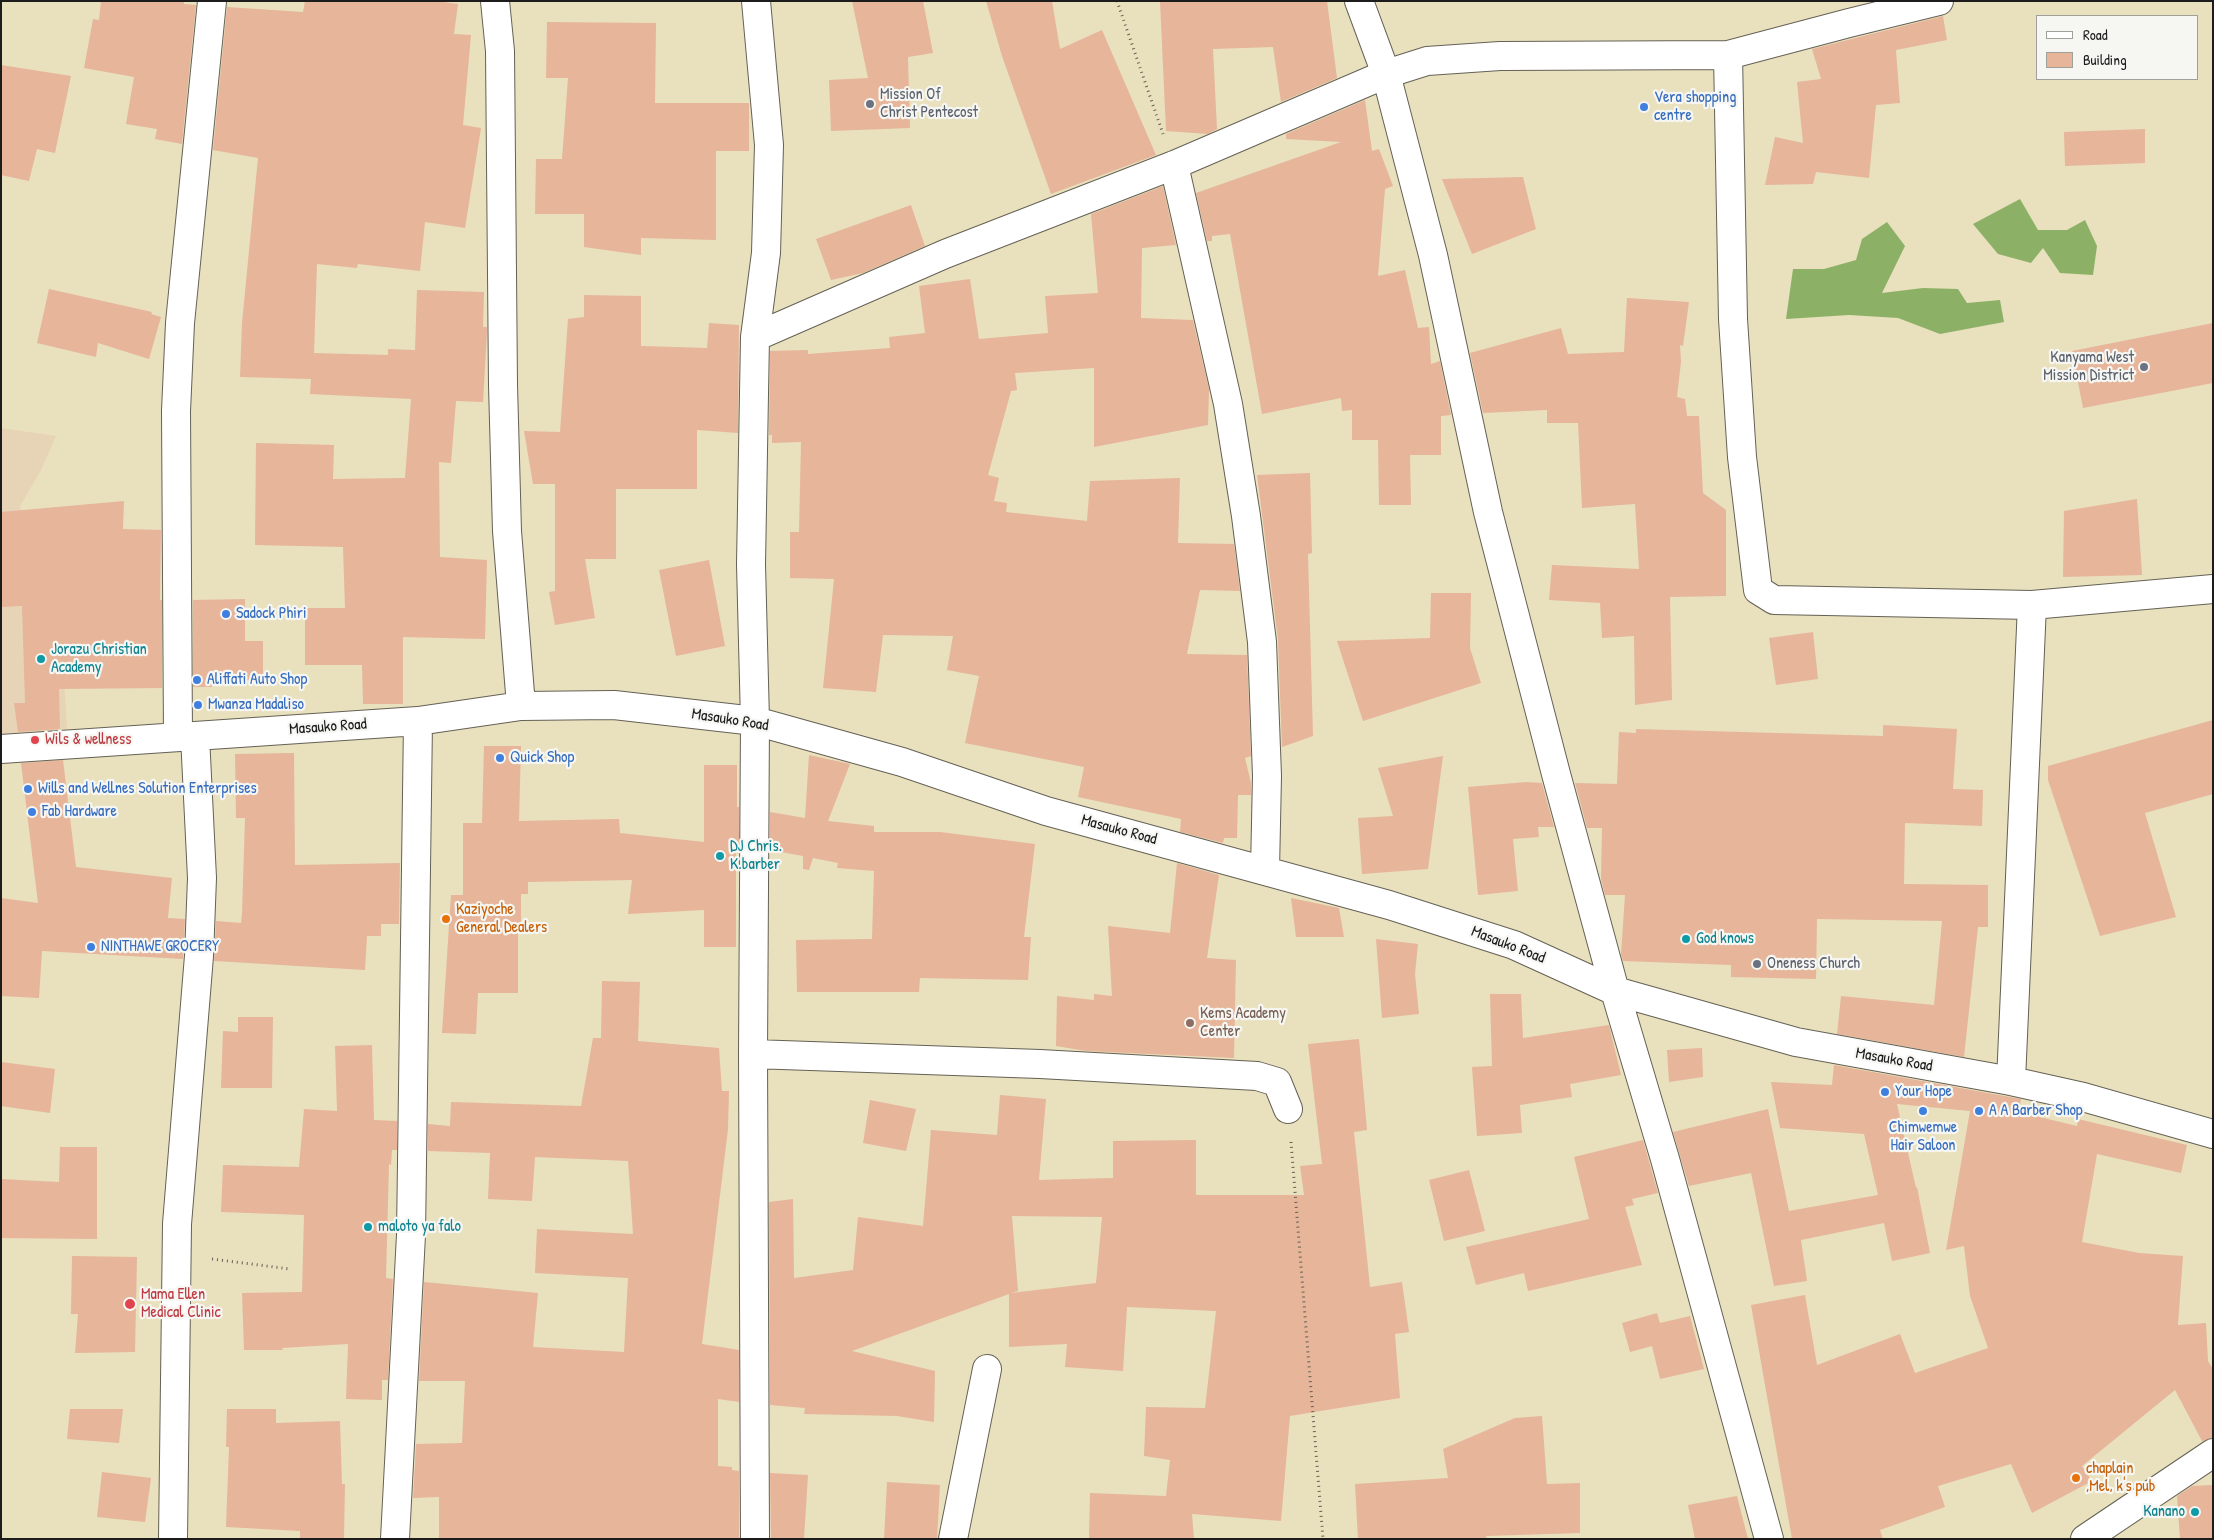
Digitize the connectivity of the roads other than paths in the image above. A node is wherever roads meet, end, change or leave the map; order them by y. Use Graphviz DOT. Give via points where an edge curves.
graph roads {
  1 [pos="212,1"];
  2 [pos="495,1"];
  3 [pos="756,1"];
  4 [pos="1359,1"];
  5 [pos="1939,1"];
  6 [pos="1728,55"];
  7 [pos="1386,74"];
  8 [pos="1174,165"];
  9 [pos="754,337"];
  10 [pos="2213,589"];
  11 [pos="2032,605"];
  12 [pos="521,706"];
  13 [pos="418,721"];
  14 [pos="755,721"];
  15 [pos="186,736"];
  16 [pos="1,749"];
  17 [pos="1265,870"];
  18 [pos="1615,991"];
  19 [pos="753,1054"];
  20 [pos="2011,1081"];
  21 [pos="1288,1109"];
  22 [pos="2213,1134"];
  23 [pos="987,1369"];
  24 [pos="2213,1453"];
  25 [pos="173,1539"];
  26 [pos="396,1539"];
  27 [pos="755,1539"];
  28 [pos="953,1539"];
  29 [pos="1769,1539"];
  30 [pos="2085,1539"];
  1 -- 15 [label="street" via="180,323 176,411"];
  2 -- 12 [label="street" via="501,61 507,531"];
  3 -- 9 [label="street" via="769,145 766,253"];
  4 -- 7 [label="street"];
  5 -- 6 [label="street"];
  6 -- 7 [label="street" via="1500,56 1427,61"];
  6 -- 11 [label="street" via="1733,319 1742,457 1758,590 1774,600"];
  7 -- 8 [label="street"];
  7 -- 18 [label="street" via="1433,255 1488,512"];
  8 -- 9 [label="street" via="945,254"];
  8 -- 17 [label="street" via="1228,404 1247,525 1262,642 1267,776"];
  9 -- 14 [label="street" via="751,564"];
  10 -- 11 [label="street"];
  11 -- 20 [label="street"];
  12 -- 13 [label="street, Masauko Road"];
  12 -- 14 [label="street, Masauko Road" via="614,705"];
  13 -- 15 [label="street, Masauko Road"];
  13 -- 26 [label="street" via="410,1236"];
  14 -- 17 [label="street, Masauko Road" via="902,762 1046,811"];
  14 -- 19 [label="street"];
  15 -- 16 [label="street, Masauko Road"];
  15 -- 25 [label="street" via="202,878 199,956 177,1224"];
  17 -- 18 [label="street, Masauko Road" via="1389,904 1514,945"];
  18 -- 20 [label="street, Masauko Road" via="1796,1042"];
  18 -- 29 [label="street"];
  19 -- 21 [label="street" via="1040,1064 1257,1076 1277,1082"];
  19 -- 27 [label="street"];
  20 -- 22 [label="street, Masauko Road" via="2083,1097"];
  23 -- 28 [label="street"];
  24 -- 30 [label="street"];
}
